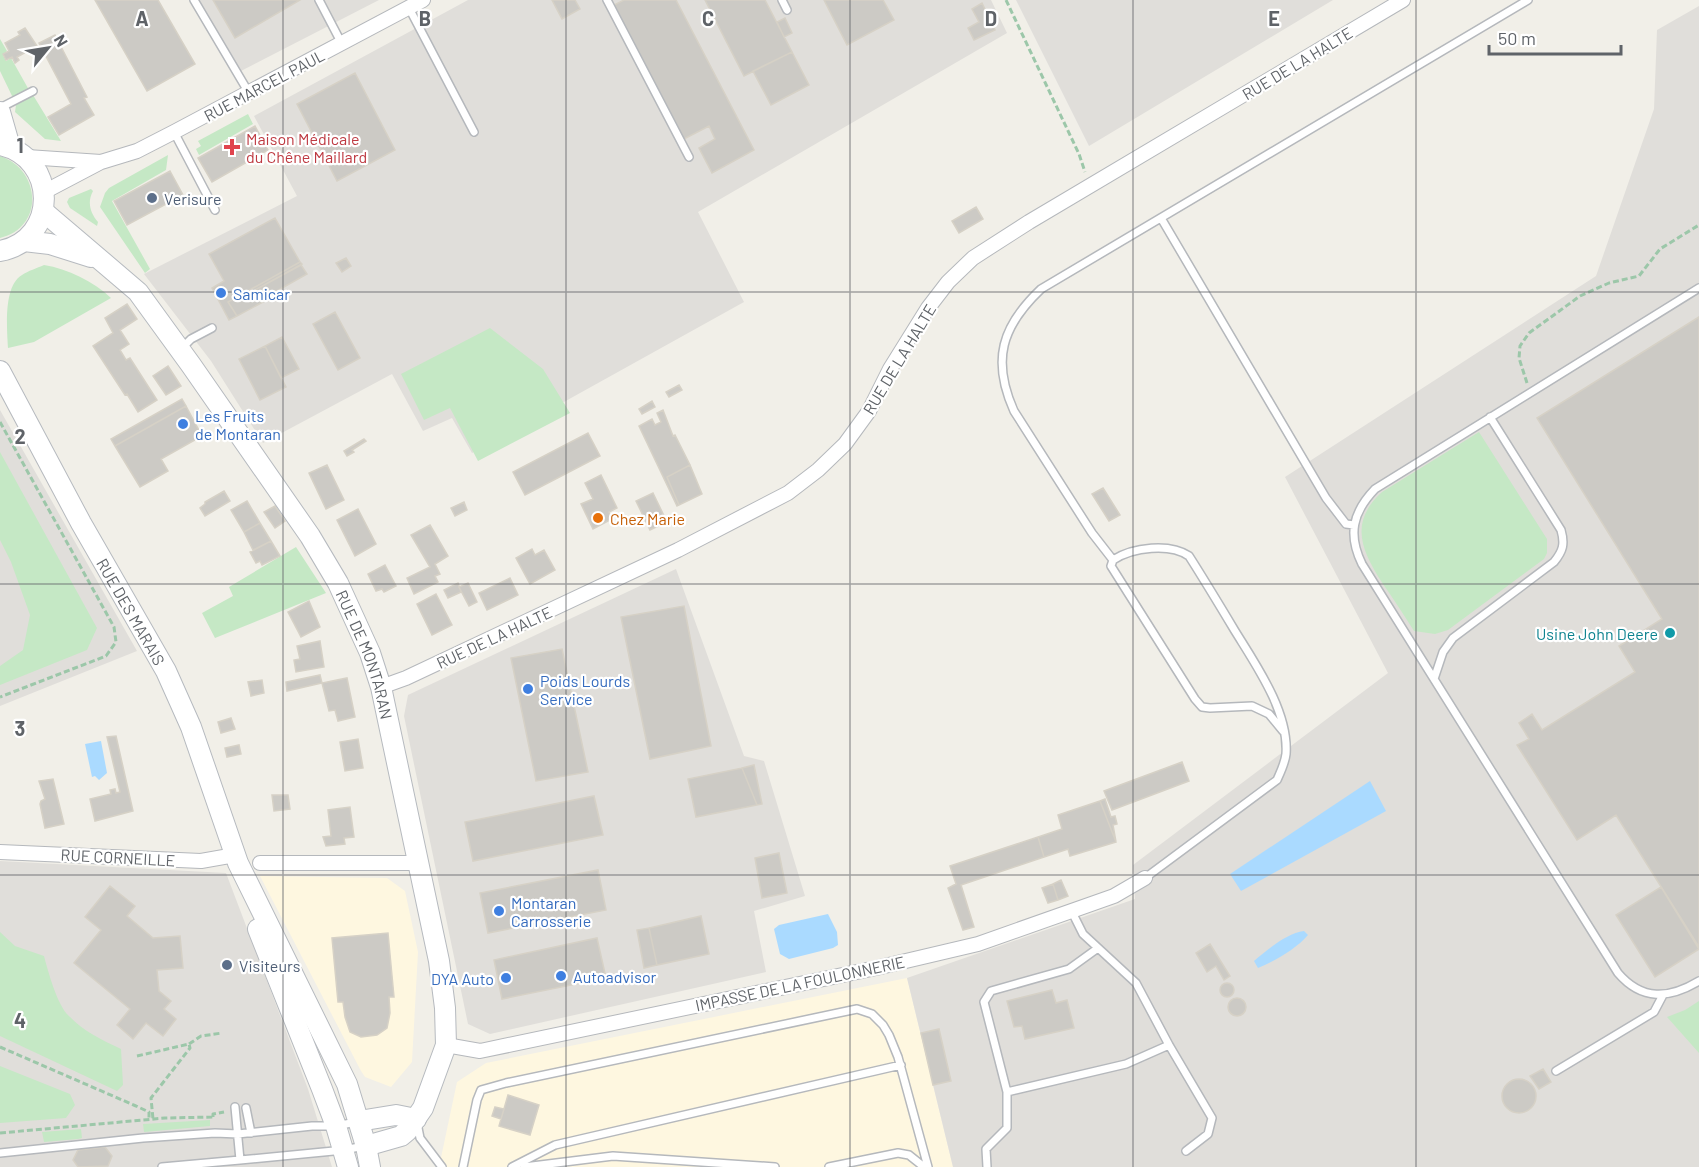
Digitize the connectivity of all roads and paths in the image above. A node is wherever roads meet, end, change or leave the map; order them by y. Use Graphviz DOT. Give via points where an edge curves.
graph roads {
  1 [pos="194,0"];
  2 [pos="319,0"];
  3 [pos="423,0"];
  4 [pos="607,0"];
  5 [pos="782,0"];
  6 [pos="1006,0"];
  7 [pos="1403,0"];
  8 [pos="1528,0"];
  9 [pos="409,8"];
  10 [pos="787,10"];
  11 [pos="342,44"];
  12 [pos="33,91"];
  13 [pos="249,93"];
  14 [pos="0,110"];
  15 [pos="174,132"];
  16 [pos="474,132"];
  17 [pos="5,146"];
  18 [pos="27,157"];
  19 [pos="689,157"];
  20 [pos="100,162"];
  21 [pos="1090,185"];
  22 [pos="44,202"];
  23 [pos="215,210"];
  24 [pos="1161,218"];
  25 [pos="1699,225"];
  26 [pos="24,241"];
  27 [pos="1,254"];
  28 [pos="99,260"];
  29 [pos="1699,288"];
  30 [pos="212,328"];
  31 [pos="180,350"];
  32 [pos="0,371"];
  33 [pos="1530,393"];
  34 [pos="1490,417"];
  35 [pos="0,422"];
  36 [pos="1354,525"];
  37 [pos="1113,560"];
  38 [pos="1434,679"];
  39 [pos="381,687"];
  40 [pos="0,697"];
  41 [pos="1283,731"];
  42 [pos="0,852"];
  43 [pos="236,859"];
  44 [pos="260,863"];
  45 [pos="418,863"];
  46 [pos="1145,878"];
  47 [pos="1072,912"];
  48 [pos="1098,948"];
  49 [pos="1699,981"];
  50 [pos="1663,995"];
  51 [pos="222,1033"];
  52 [pos="189,1044"];
  53 [pos="446,1045"];
  54 [pos="1169,1045"];
  55 [pos="0,1047"];
  56 [pos="137,1056"];
  57 [pos="901,1065"];
  58 [pos="1556,1071"];
  59 [pos="1007,1092"];
  60 [pos="246,1108"];
  61 [pos="232,1109"];
  62 [pos="213,1117"];
  63 [pos="151,1119"];
  64 [pos="416,1119"];
  65 [pos="359,1121"];
  66 [pos="214,1126"];
  67 [pos="336,1126"];
  68 [pos="0,1132"];
  69 [pos="251,1133"];
  70 [pos="238,1134"];
  71 [pos="151,1138"];
  72 [pos="366,1146"];
  73 [pos="1186,1151"];
  74 [pos="0,1153"];
  75 [pos="346,1159"];
  76 [pos="240,1160"];
  77 [pos="162,1167"];
  78 [pos="370,1167"];
  79 [pos="442,1167"];
  80 [pos="464,1167"];
  81 [pos="512,1167"];
  82 [pos="524,1167"];
  83 [pos="776,1167"];
  84 [pos="829,1167"];
  85 [pos="926,1167"];
  86 [pos="987,1167"];
  1 -- 13 [label="lane"];
  2 -- 11 [label="lane"];
  3 -- 9 [label="street, RUE MARCEL PAUL"];
  4 -- 19 [label="lane"];
  5 -- 10 [label="lane"];
  6 -- 21 [label="path"];
  7 -- 21 [label="street, RUE DE LA HALTE"];
  8 -- 24 [label="lane"];
  9 -- 11 [label="street, RUE MARCEL PAUL"];
  9 -- 16 [label="lane"];
  11 -- 13 [label="street, RUE MARCEL PAUL"];
  12 -- 14 [label="lane"];
  13 -- 15 [label="street, RUE MARCEL PAUL"];
  14 -- 17 [label="street, RUE DE MONTARAN"];
  15 -- 20 [label="street, RUE MARCEL PAUL" via="137,151"];
  15 -- 23 [label="lane"];
  17 -- 18 [label="street, RUE DE MONTARAN"];
  18 -- 20 [label="street, RUE MARCEL PAUL"];
  18 -- 22 [label="street, RUE DE MONTARAN" via="39,173"];
  20 -- 22 [label="street, RUE MARCEL PAUL"];
  21 -- 39 [label="street, RUE DE LA HALTE" via="973,258 948,282 845,444 788,493 678,550"];
  22 -- 26 [label="street" via="36,227"];
  22 -- 28 [label="street, RUE DE MONTARAN"];
  24 -- 36 [label="lane" via="1326,498 1346,524"];
  24 -- 37 [label="lane" via="1041,289 1014,318 1004,348 1004,378 1014,411"];
  25 -- 33 [label="path" via="1660,249 1638,276 1580,296 1529,333 1520,346 1519,358"];
  26 -- 27 [label="street"];
  26 -- 28 [label="street, RUE DE MONTARAN" via="50,244"];
  28 -- 31 [label="street, RUE DE MONTARAN" via="138,292"];
  29 -- 33 [label="lane"];
  30 -- 31 [label="lane"];
  31 -- 39 [label="street, RUE DE MONTARAN" via="310,536 359,625"];
  32 -- 43 [label="street, RUE DES MARAIS" via="166,671 191,727"];
  33 -- 34 [label="lane"];
  34 -- 36 [label="lane" via="1375,489 1361,506"];
  34 -- 38 [label="lane" via="1561,530 1563,551 1554,562 1453,638 1443,651"];
  35 -- 40 [label="path" via="114,627 116,642 106,656"];
  36 -- 38 [label="lane" via="1355,549 1362,564"];
  37 -- 41 [label="lane" via="1111,566 1202,707 1252,705 1269,714"];
  37 -- 41 [label="lane" via="1133,550 1174,549 1189,556 1270,688"];
  38 -- 50 [label="lane" via="1618,973 1639,991"];
  39 -- 45 [label="street, RUE DE MONTARAN"];
  41 -- 46 [label="lane" via="1286,753 1277,780"];
  42 -- 43 [label="street, RUE CORNEILLE" via="201,861"];
  43 -- 65 [label="street, RUE DES MARAIS" via="347,1084"];
  43 -- 67 [label="street, RUE DES MARAIS" via="258,928"];
  44 -- 45 [label="street"];
  45 -- 53 [label="street, RUE DE MONTARAN" via="439,960"];
  46 -- 47 [label="street, IMPASSE DE LA FOULONNERIE" via="1114,896"];
  47 -- 48 [label="lane" via="1083,934"];
  47 -- 53 [label="street, IMPASSE DE LA FOULONNERIE" via="978,944 876,968 480,1051"];
  48 -- 54 [label="lane" via="1136,983"];
  48 -- 59 [label="lane" via="1069,969 991,991 984,1002"];
  49 -- 50 [label="lane"];
  50 -- 58 [label="lane" via="1654,1012"];
  51 -- 52 [label="path" via="201,1036"];
  52 -- 56 [label="path"];
  52 -- 63 [label="path" via="190,1048 151,1098"];
  53 -- 64 [label="street, RUE DE MONTARAN"];
  54 -- 59 [label="lane" via="1126,1064"];
  54 -- 73 [label="lane" via="1212,1118 1208,1134"];
  55 -- 63 [label="path" via="136,1106 148,1112"];
  57 -- 80 [label="lane" via="883,1025 872,1014 857,1009 506,1083 481,1090"];
  57 -- 81 [label="lane" via="555,1145"];
  57 -- 85 [label="lane"];
  59 -- 86 [label="lane" via="1007,1128 986,1149"];
  60 -- 69 [label="lane"];
  61 -- 62 [label="path"];
  61 -- 70 [label="lane"];
  62 -- 63 [label="path"];
  62 -- 66 [label="path"];
  63 -- 68 [label="path"];
  63 -- 71 [label="path"];
  64 -- 65 [label="street" via="396,1115"];
  64 -- 72 [label="street, RUE DE MONTARAN" via="401,1136"];
  64 -- 79 [label="lane" via="420,1138"];
  65 -- 67 [label="lane"];
  65 -- 72 [label="street"];
  67 -- 69 [label="lane"];
  67 -- 75 [label="street"];
  69 -- 70 [label="lane"];
  70 -- 71 [label="lane"];
  70 -- 76 [label="lane"];
  71 -- 74 [label="lane"];
  72 -- 75 [label="lane"];
  72 -- 78 [label="street"];
  75 -- 76 [label="lane"];
  76 -- 77 [label="lane"];
  82 -- 83 [label="lane" via="613,1156"];
  84 -- 85 [label="lane" via="898,1154 909,1155"];
}
